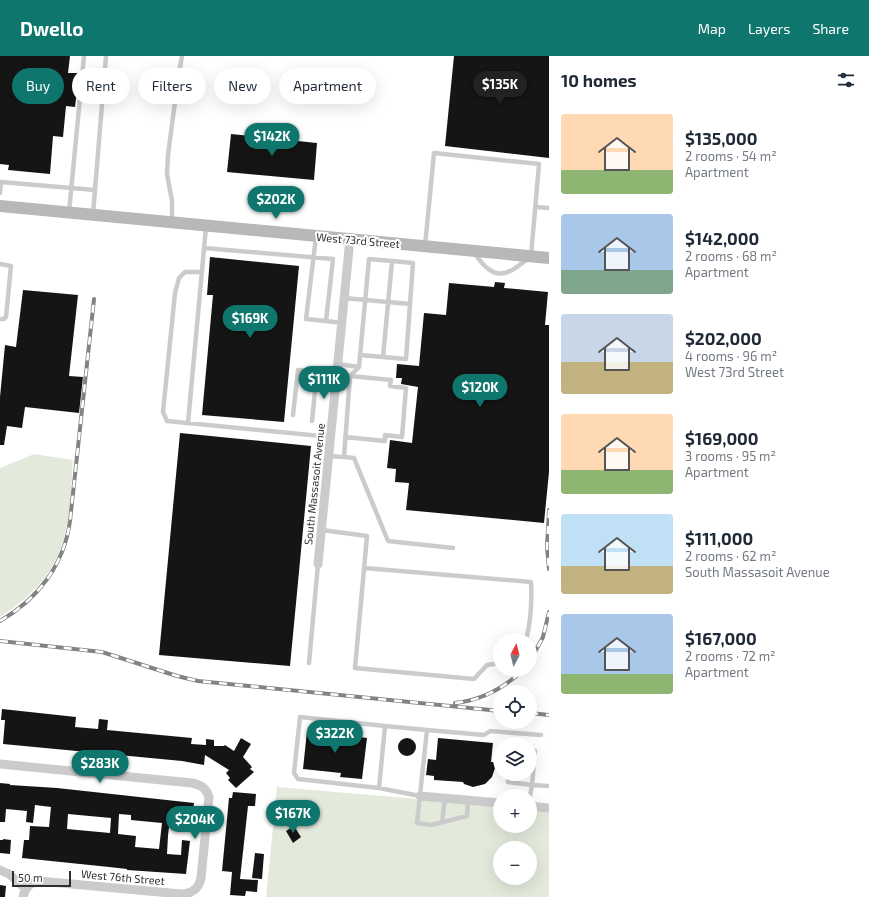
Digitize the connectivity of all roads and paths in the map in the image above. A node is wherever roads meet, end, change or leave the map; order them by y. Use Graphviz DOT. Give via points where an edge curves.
graph roads {
  1 [pos="84,56"];
  2 [pos="106,56"];
  3 [pos="182,56"];
  4 [pos="71,188"];
  5 [pos="94,190"];
  6 [pos="0,193"];
  7 [pos="0,206"];
  8 [pos="536,207"];
  9 [pos="549,208"];
  10 [pos="69,212"];
  11 [pos="93,214"];
  12 [pos="172,222"];
  13 [pos="206,225"];
  14 [pos="316,236"];
  15 [pos="350,239"];
  16 [pos="425,246"];
  17 [pos="204,248"];
  18 [pos="473,251"];
  19 [pos="532,256"];
  20 [pos="313,257"];
  21 [pos="549,258"];
  22 [pos="392,261"];
  23 [pos="0,264"];
  24 [pos="202,272"];
  25 [pos="344,298"];
  26 [pos="365,300"];
  27 [pos="388,302"];
  28 [pos="410,304"];
  29 [pos="0,319"];
  30 [pos="326,321"];
  31 [pos="342,323"];
  32 [pos="360,355"];
  33 [pos="383,357"];
  34 [pos="338,364"];
  35 [pos="359,367"];
  36 [pos="317,372"];
  37 [pos="338,374"];
  38 [pos="350,376"];
  39 [pos="293,415"];
  40 [pos="312,421"];
  41 [pos="188,423"];
  42 [pos="331,437"];
  43 [pos="345,437"];
  44 [pos="329,456"];
  45 [pos="344,457"];
  46 [pos="322,530"];
  47 [pos="453,548"];
  48 [pos="318,564"];
  49 [pos="364,568"];
  50 [pos="528,633"];
  51 [pos="309,663"];
  52 [pos="493,664"];
  53 [pos="385,726"];
  54 [pos="427,730"];
  55 [pos="541,735"];
  56 [pos="0,764"];
  57 [pos="508,781"];
  58 [pos="532,781"];
  59 [pos="532,784"];
  60 [pos="549,786"];
  61 [pos="379,788"];
  62 [pos="531,789"];
  63 [pos="420,796"];
  64 [pos="445,798"];
  65 [pos="468,800"];
  66 [pos="493,802"];
  67 [pos="537,807"];
  68 [pos="549,808"];
  69 [pos="442,822"];
  70 [pos="0,870"];
  71 [pos="24,893"];
  1 -- 4 [label="lane"];
  2 -- 5 [label="lane"];
  3 -- 12 [label="lane" via="167,161"];
  4 -- 5 [label="lane"];
  4 -- 6 [label="lane" via="1,182"];
  4 -- 10 [label="lane"];
  5 -- 11 [label="lane"];
  7 -- 10 [label="street, West 73rd Street"];
  8 -- 9 [label="lane"];
  8 -- 16 [label="lane" via="539,164 434,153"];
  8 -- 19 [label="lane"];
  10 -- 11 [label="street, West 73rd Street"];
  11 -- 12 [label="street, West 73rd Street"];
  12 -- 13 [label="street, West 73rd Street"];
  13 -- 14 [label="street, West 73rd Street"];
  13 -- 17 [label="lane"];
  14 -- 15 [label="street, West 73rd Street"];
  14 -- 20 [label="lane"];
  15 -- 16 [label="street, West 73rd Street"];
  15 -- 25 [label="street, South Massasoit Avenue"];
  16 -- 18 [label="street, West 73rd Street"];
  17 -- 20 [label="lane"];
  17 -- 24 [label="lane"];
  18 -- 19 [label="street, West 73rd Street"];
  18 -- 19 [label="lane" via="489,271 496,273 510,272"];
  19 -- 21 [label="street, West 73rd Street"];
  20 -- 30 [label="lane" via="333,259"];
  20 -- 30 [label="lane" via="306,320"];
  22 -- 26 [label="lane" via="369,258"];
  22 -- 27 [label="lane"];
  22 -- 28 [label="lane" via="413,263"];
  23 -- 29 [label="lane" via="11,266 6,317"];
  24 -- 41 [label="lane"];
  24 -- 41 [label="lane" via="185,272 179,278 175,293 163,412 167,421"];
  25 -- 26 [label="lane"];
  25 -- 31 [label="street, South Massasoit Avenue"];
  26 -- 27 [label="lane"];
  26 -- 32 [label="lane"];
  27 -- 28 [label="lane"];
  27 -- 33 [label="lane"];
  28 -- 33 [label="lane" via="406,359"];
  30 -- 31 [label="lane"];
  31 -- 34 [label="street, South Massasoit Avenue"];
  32 -- 33 [label="lane"];
  32 -- 35 [label="lane"];
  34 -- 35 [label="lane"];
  34 -- 37 [label="street, South Massasoit Avenue"];
  35 -- 38 [label="lane"];
  36 -- 37 [label="lane"];
  36 -- 39 [label="lane" via="298,370"];
  36 -- 40 [label="lane"];
  37 -- 42 [label="street, South Massasoit Avenue"];
  38 -- 43 [label="lane"];
  38 -- 43 [label="lane" via="390,380 390,386 406,388 405,408 402,436 385,435 385,440"];
  41 -- 42 [label="lane"];
  42 -- 44 [label="street, South Massasoit Avenue"];
  43 -- 45 [label="lane"];
  44 -- 45 [label="lane"];
  44 -- 46 [label="street, South Massasoit Avenue"];
  45 -- 47 [label="lane" via="354,458 388,541"];
  46 -- 48 [label="street, South Massasoit Avenue"];
  46 -- 49 [label="lane" via="367,536"];
  48 -- 51 [label="lane"];
  49 -- 50 [label="lane" via="531,582"];
  49 -- 52 [label="lane" via="355,668 474,679 487,665"];
  53 -- 54 [label="lane"];
  53 -- 61 [label="lane"];
  53 -- 61 [label="lane" via="300,717 294,773 298,779"];
  54 -- 55 [label="lane" via="484,735 490,731"];
  54 -- 63 [label="lane"];
  56 -- 71 [label="street, West 76th Street" via="192,783 208,792 201,878 196,890 181,894 42,881 32,883"];
  57 -- 59 [label="lane"];
  58 -- 59 [label="lane"];
  59 -- 60 [label="lane"];
  59 -- 62 [label="lane"];
  61 -- 63 [label="lane"];
  63 -- 64 [label="street"];
  63 -- 69 [label="lane" via="417,823 431,825"];
  64 -- 65 [label="street"];
  64 -- 69 [label="lane"];
  65 -- 66 [label="street"];
  65 -- 69 [label="lane" via="466,816"];
  67 -- 68 [label="street"];
  70 -- 71 [label="street" via="8,874"];
}
